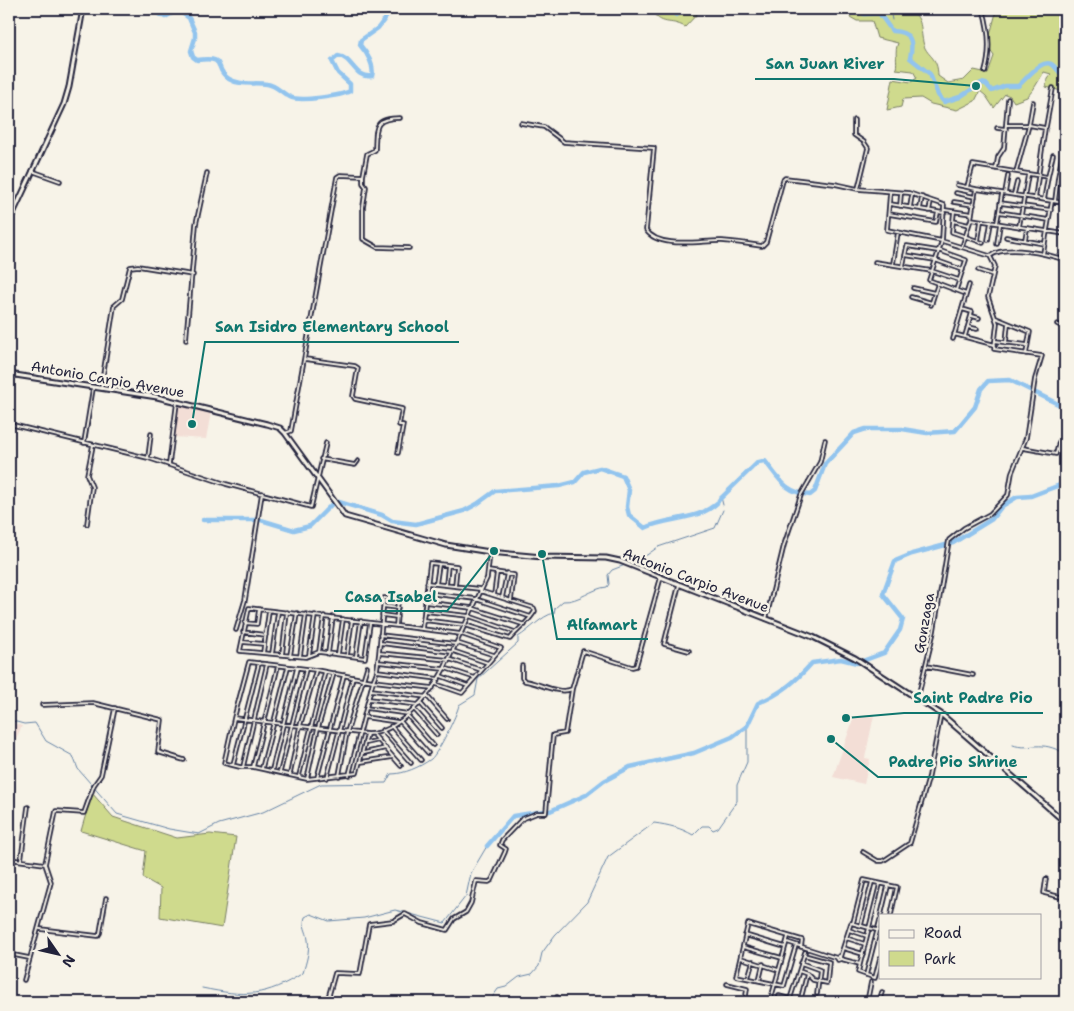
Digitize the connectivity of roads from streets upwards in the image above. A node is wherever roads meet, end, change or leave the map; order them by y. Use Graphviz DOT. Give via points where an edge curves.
graph roads {
  1 [pos="82,9"];
  2 [pos="983,9"];
  3 [pos="985,72"];
  4 [pos="1053,88"];
  5 [pos="1008,100"];
  6 [pos="1033,102"];
  7 [pos="400,118"];
  8 [pos="854,120"];
  9 [pos="521,123"];
  10 [pos="1006,125"];
  11 [pos="1028,125"];
  12 [pos="997,128"];
  13 [pos="1046,128"];
  14 [pos="1006,129"];
  15 [pos="1063,152"];
  16 [pos="1052,155"];
  17 [pos="996,169"];
  18 [pos="32,171"];
  19 [pos="1016,172"];
  20 [pos="207,173"];
  21 [pos="1028,175"];
  22 [pos="363,176"];
  23 [pos="1008,176"];
  24 [pos="1038,176"];
  25 [pos="1048,177"];
  26 [pos="1058,177"];
  27 [pos="1065,178"];
  28 [pos="60,181"];
  29 [pos="1016,182"];
  30 [pos="957,185"];
  31 [pos="968,186"];
  32 [pos="976,189"];
  33 [pos="858,190"];
  34 [pos="890,193"];
  35 [pos="956,193"];
  36 [pos="1004,193"];
  37 [pos="902,194"];
  38 [pos="1014,194"];
  39 [pos="912,195"];
  40 [pos="922,197"];
  41 [pos="975,197"];
  42 [pos="1025,197"];
  43 [pos="1036,199"];
  44 [pos="931,200"];
  45 [pos="1044,200"];
  46 [pos="1053,201"];
  47 [pos="954,202"];
  48 [pos="1000,203"];
  49 [pos="1065,203"];
  50 [pos="890,204"];
  51 [pos="974,205"];
  52 [pos="900,206"];
  53 [pos="1023,206"];
  54 [pos="910,207"];
  55 [pos="920,209"];
  56 [pos="944,210"];
  57 [pos="1051,210"];
  58 [pos="929,211"];
  59 [pos="954,211"];
  60 [pos="938,212"];
  61 [pos="999,212"];
  62 [pos="944,213"];
  63 [pos="889,214"];
  64 [pos="972,214"];
  65 [pos="1022,216"];
  66 [pos="971,219"];
  67 [pos="981,220"];
  68 [pos="1049,220"];
  69 [pos="953,221"];
  70 [pos="9,222"];
  71 [pos="991,222"];
  72 [pos="999,224"];
  73 [pos="969,226"];
  74 [pos="1019,227"];
  75 [pos="1027,228"];
  76 [pos="1047,231"];
  77 [pos="898,232"];
  78 [pos="1065,234"];
  79 [pos="966,236"];
  80 [pos="1006,237"];
  81 [pos="942,240"];
  82 [pos="988,240"];
  83 [pos="1026,240"];
  84 [pos="978,241"];
  85 [pos="983,243"];
  86 [pos="996,244"];
  87 [pos="1045,244"];
  88 [pos="962,246"];
  89 [pos="1065,247"];
  90 [pos="409,248"];
  91 [pos="938,250"];
  92 [pos="1043,254"];
  93 [pos="905,255"];
  94 [pos="990,256"];
  95 [pos="1062,259"];
  96 [pos="935,260"];
  97 [pos="1065,260"];
  98 [pos="875,262"];
  99 [pos="893,264"];
  100 [pos="903,266"];
  101 [pos="962,270"];
  102 [pos="978,270"];
  103 [pos="932,271"];
  104 [pos="192,275"];
  105 [pos="993,275"];
  106 [pos="959,280"];
  107 [pos="938,283"];
  108 [pos="969,284"];
  109 [pos="913,288"];
  110 [pos="956,290"];
  111 [pos="935,293"];
  112 [pos="966,294"];
  113 [pos="911,297"];
  114 [pos="962,309"];
  115 [pos="970,316"];
  116 [pos="979,318"];
  117 [pos="996,318"];
  118 [pos="1008,323"];
  119 [pos="1057,324"];
  120 [pos="1065,325"];
  121 [pos="968,327"];
  122 [pos="977,329"];
  123 [pos="954,334"];
  124 [pos="965,337"];
  125 [pos="953,339"];
  126 [pos="186,340"];
  127 [pos="995,341"];
  128 [pos="1006,342"];
  129 [pos="995,345"];
  130 [pos="1028,346"];
  131 [pos="1026,354"];
  132 [pos="305,359"];
  133 [pos="9,374"];
  134 [pos="94,386"];
  135 [pos="101,388"];
  136 [pos="177,402"];
  137 [pos="9,424"];
  138 [pos="285,433"];
  139 [pos="151,434"];
  140 [pos="1065,439"];
  141 [pos="825,440"];
  142 [pos="84,442"];
  143 [pos="326,443"];
  144 [pos="93,445"];
  145 [pos="1023,448"];
  146 [pos="398,453"];
  147 [pos="148,458"];
  148 [pos="321,459"];
  149 [pos="358,461"];
  150 [pos="169,464"];
  151 [pos="317,479"];
  152 [pos="262,493"];
  153 [pos="88,524"];
  154 [pos="490,552"];
  155 [pos="439,564"];
  156 [pos="448,565"];
  157 [pos="488,571"];
  158 [pos="497,572"];
  159 [pos="506,573"];
  160 [pos="661,577"];
  161 [pos="427,583"];
  162 [pos="436,584"];
  163 [pos="446,585"];
  164 [pos="679,585"];
  165 [pos="455,586"];
  166 [pos="480,590"];
  167 [pos="426,593"];
  168 [pos="493,596"];
  169 [pos="502,598"];
  170 [pos="476,599"];
  171 [pos="511,601"];
  172 [pos="425,602"];
  173 [pos="383,606"];
  174 [pos="398,608"];
  175 [pos="472,608"];
  176 [pos="260,609"];
  177 [pos="269,611"];
  178 [pos="424,611"];
  179 [pos="278,612"];
  180 [pos="287,612"];
  181 [pos="297,613"];
  182 [pos="306,614"];
  183 [pos="315,615"];
  184 [pos="382,615"];
  185 [pos="324,616"];
  186 [pos="468,616"];
  187 [pos="333,617"];
  188 [pos="397,617"];
  189 [pos="531,617"];
  190 [pos="343,619"];
  191 [pos="766,619"];
  192 [pos="352,620"];
  193 [pos="423,620"];
  194 [pos="361,621"];
  195 [pos="245,623"];
  196 [pos="370,623"];
  197 [pos="380,624"];
  198 [pos="465,625"];
  199 [pos="526,625"];
  200 [pos="396,626"];
  201 [pos="422,629"];
  202 [pos="236,630"];
  203 [pos="243,632"];
  204 [pos="515,632"];
  205 [pos="461,634"];
  206 [pos="266,635"];
  207 [pos="380,635"];
  208 [pos="241,642"];
  209 [pos="380,643"];
  210 [pos="456,643"];
  211 [pos="264,644"];
  212 [pos="689,651"];
  213 [pos="319,652"];
  214 [pos="453,652"];
  215 [pos="263,653"];
  216 [pos="379,653"];
  217 [pos="272,654"];
  218 [pos="328,654"];
  219 [pos="282,655"];
  220 [pos="338,655"];
  221 [pos="494,655"];
  222 [pos="290,656"];
  223 [pos="309,656"];
  224 [pos="347,656"];
  225 [pos="300,657"];
  226 [pos="356,657"];
  227 [pos="449,660"];
  228 [pos="378,662"];
  229 [pos="488,662"];
  230 [pos="259,663"];
  231 [pos="268,664"];
  232 [pos="278,666"];
  233 [pos="522,666"];
  234 [pos="926,666"];
  235 [pos="288,667"];
  236 [pos="367,667"];
  237 [pos="297,668"];
  238 [pos="445,668"];
  239 [pos="306,669"];
  240 [pos="316,670"];
  241 [pos="481,670"];
  242 [pos="376,671"];
  243 [pos="325,672"];
  244 [pos="334,673"];
  245 [pos="344,675"];
  246 [pos="973,675"];
  247 [pos="353,677"];
  248 [pos="440,677"];
  249 [pos="475,678"];
  250 [pos="363,679"];
  251 [pos="373,681"];
  252 [pos="436,684"];
  253 [pos="468,686"];
  254 [pos="433,688"];
  255 [pos="572,689"];
  256 [pos="370,690"];
  257 [pos="427,697"];
  258 [pos="918,697"];
  259 [pos="368,699"];
  260 [pos="420,704"];
  261 [pos="42,705"];
  262 [pos="115,708"];
  263 [pos="366,708"];
  264 [pos="414,709"];
  265 [pos="941,714"];
  266 [pos="408,715"];
  267 [pos="363,717"];
  268 [pos="234,718"];
  269 [pos="244,718"];
  270 [pos="253,719"];
  271 [pos="447,719"];
  272 [pos="263,721"];
  273 [pos="399,721"];
  274 [pos="273,722"];
  275 [pos="282,723"];
  276 [pos="291,724"];
  277 [pos="391,725"];
  278 [pos="300,726"];
  279 [pos="310,727"];
  280 [pos="318,728"];
  281 [pos="442,728"];
  282 [pos="329,729"];
  283 [pos="338,730"];
  284 [pos="382,730"];
  285 [pos="347,732"];
  286 [pos="358,733"];
  287 [pos="367,734"];
  288 [pos="373,734"];
  289 [pos="437,735"];
  290 [pos="379,740"];
  291 [pos="365,743"];
  292 [pos="433,745"];
  293 [pos="386,748"];
  294 [pos="363,753"];
  295 [pos="428,753"];
  296 [pos="393,757"];
  297 [pos="184,760"];
  298 [pos="421,760"];
  299 [pos="361,762"];
  300 [pos="411,763"];
  301 [pos="233,766"];
  302 [pos="401,766"];
  303 [pos="243,767"];
  304 [pos="253,767"];
  305 [pos="262,768"];
  306 [pos="272,770"];
  307 [pos="280,772"];
  308 [pos="289,775"];
  309 [pos="349,775"];
  310 [pos="299,777"];
  311 [pos="338,777"];
  312 [pos="317,778"];
  313 [pos="327,778"];
  314 [pos="307,779"];
  315 [pos="28,807"];
  316 [pos="1065,822"];
  317 [pos="864,852"];
  318 [pos="9,859"];
  319 [pos="21,860"];
  320 [pos="44,864"];
  321 [pos="1046,879"];
  322 [pos="872,882"];
  323 [pos="880,884"];
  324 [pos="888,886"];
  325 [pos="106,898"];
  326 [pos="1065,898"];
  327 [pos="881,914"];
  328 [pos="891,914"];
  329 [pos="853,923"];
  330 [pos="861,925"];
  331 [pos="869,928"];
  332 [pos="40,929"];
  333 [pos="848,930"];
  334 [pos="879,930"];
  335 [pos="745,935"];
  336 [pos="788,936"];
  337 [pos="867,936"];
  338 [pos="846,938"];
  339 [pos="787,942"];
  340 [pos="865,944"];
  341 [pos="796,945"];
  342 [pos="743,947"];
  343 [pos="785,947"];
  344 [pos="801,947"];
  345 [pos="844,948"];
  346 [pos="9,954"];
  347 [pos="862,954"];
  348 [pos="28,958"];
  349 [pos="741,958"];
  350 [pos="782,958"];
  351 [pos="841,958"];
  352 [pos="752,961"];
  353 [pos="879,962"];
  354 [pos="801,963"];
  355 [pos="763,964"];
  356 [pos="860,964"];
  357 [pos="778,970"];
  358 [pos="799,971"];
  359 [pos="807,974"];
  360 [pos="866,975"];
  361 [pos="748,978"];
  362 [pos="24,980"];
  363 [pos="760,981"];
  364 [pos="820,981"];
  365 [pos="871,982"];
  366 [pos="775,983"];
  367 [pos="727,984"];
  368 [pos="882,992"];
  369 [pos="817,994"];
  370 [pos="557,998"];
  371 [pos="827,1001"];
  372 [pos="326,1002"];
  373 [pos="556,1002"];
  374 [pos="745,1002"];
  375 [pos="770,1002"];
  376 [pos="778,1002"];
  377 [pos="800,1002"];
  378 [pos="832,1002"];
  379 [pos="867,1002"];
  380 [pos="879,1002"];
  1 -- 18 [label="street" via="64,104"];
  2 -- 3 [label="street" via="988,24 990,55"];
  4 -- 13 [label="street"];
  5 -- 10 [label="street"];
  6 -- 11 [label="street"];
  7 -- 22 [label="street" via="387,118 378,124 375,150 367,154"];
  8 -- 33 [label="street" via="854,135 868,148"];
  9 -- 33 [label="street" via="544,127 564,142 654,148 646,230 672,242 720,240 762,246 766,242 785,178"];
  10 -- 11 [label="street"];
  10 -- 14 [label="street"];
  11 -- 13 [label="street"];
  11 -- 19 [label="street"];
  12 -- 14 [label="street"];
  13 -- 24 [label="street"];
  14 -- 17 [label="street" via="1004,148"];
  15 -- 26 [label="street"];
  16 -- 25 [label="street"];
  17 -- 19 [label="street"];
  17 -- 31 [label="street" via="972,165"];
  18 -- 28 [label="street"];
  18 -- 70 [label="street"];
  19 -- 21 [label="street"];
  20 -- 104 [label="street" via="196,224"];
  21 -- 24 [label="street"];
  21 -- 42 [label="street"];
  22 -- 90 [label="street" via="366,187 364,239 377,247"];
  22 -- 132 [label="street" via="340,174 338,177"];
  23 -- 36 [label="street"];
  24 -- 25 [label="street"];
  24 -- 43 [label="street"];
  25 -- 45 [label="street"];
  26 -- 27 [label="street"];
  26 -- 46 [label="street"];
  29 -- 38 [label="street"];
  30 -- 31 [label="street"];
  31 -- 32 [label="street"];
  32 -- 36 [label="street"];
  32 -- 41 [label="street"];
  33 -- 34 [label="street"];
  34 -- 37 [label="street"];
  34 -- 50 [label="street"];
  35 -- 41 [label="street"];
  36 -- 38 [label="street"];
  36 -- 48 [label="street"];
  37 -- 39 [label="street"];
  37 -- 52 [label="street"];
  38 -- 42 [label="street"];
  39 -- 40 [label="street"];
  39 -- 54 [label="street"];
  40 -- 44 [label="street"];
  40 -- 55 [label="street"];
  41 -- 51 [label="street"];
  42 -- 43 [label="street"];
  42 -- 53 [label="street"];
  43 -- 45 [label="street"];
  44 -- 56 [label="street" via="944,205"];
  44 -- 58 [label="street"];
  45 -- 46 [label="street"];
  46 -- 49 [label="street"];
  46 -- 57 [label="street"];
  47 -- 51 [label="street"];
  48 -- 53 [label="street"];
  48 -- 61 [label="street"];
  50 -- 52 [label="street"];
  50 -- 63 [label="street"];
  51 -- 64 [label="street"];
  52 -- 54 [label="street"];
  53 -- 57 [label="street"];
  53 -- 65 [label="street"];
  54 -- 55 [label="street"];
  55 -- 58 [label="street"];
  56 -- 59 [label="street"];
  56 -- 62 [label="street"];
  57 -- 68 [label="street"];
  58 -- 60 [label="street"];
  59 -- 64 [label="street"];
  59 -- 69 [label="street"];
  60 -- 62 [label="street"];
  60 -- 63 [label="street" via="936,222"];
  61 -- 65 [label="street"];
  61 -- 72 [label="street"];
  62 -- 81 [label="street"];
  63 -- 77 [label="street" via="887,230"];
  64 -- 66 [label="street"];
  65 -- 68 [label="street"];
  65 -- 74 [label="street"];
  66 -- 67 [label="street"];
  66 -- 73 [label="street"];
  67 -- 71 [label="street"];
  67 -- 84 [label="street"];
  68 -- 76 [label="street"];
  69 -- 73 [label="street"];
  69 -- 79 [label="street" via="952,232"];
  71 -- 72 [label="street"];
  71 -- 82 [label="street"];
  72 -- 74 [label="street"];
  72 -- 86 [label="street"];
  73 -- 79 [label="street"];
  74 -- 75 [label="street"];
  75 -- 76 [label="street"];
  75 -- 83 [label="street"];
  76 -- 78 [label="street"];
  76 -- 87 [label="street"];
  77 -- 81 [label="street"];
  77 -- 99 [label="street"];
  79 -- 84 [label="street"];
  79 -- 88 [label="street"];
  80 -- 83 [label="street"];
  81 -- 88 [label="street"];
  81 -- 91 [label="street"];
  83 -- 87 [label="street"];
  84 -- 85 [label="street"];
  87 -- 92 [label="street"];
  88 -- 94 [label="street"];
  89 -- 95 [label="street"];
  91 -- 93 [label="street" via="907,246"];
  91 -- 96 [label="street"];
  91 -- 101 [label="street" via="966,260"];
  92 -- 94 [label="street" via="1004,250"];
  92 -- 95 [label="street"];
  93 -- 96 [label="street"];
  93 -- 100 [label="street"];
  94 -- 105 [label="street" via="995,266"];
  95 -- 97 [label="street"];
  96 -- 101 [label="street"];
  96 -- 103 [label="street"];
  98 -- 99 [label="street"];
  99 -- 100 [label="street"];
  100 -- 103 [label="street"];
  101 -- 106 [label="street"];
  102 -- 105 [label="street"];
  103 -- 106 [label="street"];
  103 -- 107 [label="street" via="929,280"];
  104 -- 126 [label="street"];
  104 -- 135 [label="street" via="130,267 122,300 114,306"];
  105 -- 117 [label="street" via="988,297"];
  106 -- 110 [label="street"];
  107 -- 110 [label="street"];
  107 -- 111 [label="street"];
  108 -- 112 [label="street"];
  109 -- 111 [label="street"];
  110 -- 112 [label="street"];
  111 -- 113 [label="street" via="931,304"];
  112 -- 114 [label="street"];
  114 -- 115 [label="street" via="972,312"];
  114 -- 123 [label="street"];
  115 -- 116 [label="street"];
  115 -- 121 [label="street"];
  117 -- 118 [label="street"];
  117 -- 127 [label="street"];
  118 -- 128 [label="street"];
  118 -- 130 [label="street" via="1030,332"];
  119 -- 120 [label="street"];
  121 -- 122 [label="street"];
  121 -- 124 [label="street"];
  123 -- 124 [label="street"];
  123 -- 125 [label="street"];
  124 -- 129 [label="street"];
  127 -- 128 [label="street"];
  127 -- 129 [label="street"];
  128 -- 130 [label="street"];
  129 -- 131 [label="street" via="994,349"];
  130 -- 131 [label="street"];
  131 -- 145 [label="street" via="1042,356"];
  132 -- 138 [label="street" via="291,431"];
  132 -- 146 [label="street" via="355,366 358,368 355,399 402,408 399,424 403,426"];
  133 -- 134 [label="street, Antonio Carpio Avenue"];
  134 -- 135 [label="street, Antonio Carpio Avenue"];
  134 -- 142 [label="street"];
  135 -- 136 [label="street, Antonio Carpio Avenue"];
  136 -- 138 [label="street, Antonio Carpio Avenue" via="267,424"];
  136 -- 150 [label="street"];
  137 -- 142 [label="street"];
  138 -- 151 [label="street, Antonio Carpio Avenue"];
  139 -- 147 [label="street"];
  140 -- 145 [label="street" via="1059,442 1056,454"];
  141 -- 191 [label="street" via="820,462 801,495 784,545"];
  142 -- 144 [label="street"];
  143 -- 148 [label="street"];
  144 -- 147 [label="street"];
  144 -- 153 [label="street" via="87,475 92,487"];
  145 -- 234 [label="street, Gonzaga" via="1012,472 1006,498 990,514 957,533 948,543"];
  147 -- 150 [label="street"];
  148 -- 149 [label="street" via="355,465"];
  148 -- 151 [label="street"];
  150 -- 152 [label="street"];
  151 -- 152 [label="street" via="312,507"];
  151 -- 154 [label="street, Antonio Carpio Avenue" via="345,516 418,539"];
  152 -- 202 [label="street" via="246,600"];
  154 -- 157 [label="street"];
  154 -- 160 [label="street, Antonio Carpio Avenue" via="606,558"];
  155 -- 156 [label="street"];
  155 -- 161 [label="street" via="430,563"];
  155 -- 162 [label="street"];
  156 -- 163 [label="street"];
  156 -- 165 [label="street" via="457,566"];
  157 -- 158 [label="street"];
  157 -- 166 [label="street"];
  158 -- 159 [label="street"];
  158 -- 168 [label="street"];
  159 -- 169 [label="street"];
  159 -- 171 [label="street" via="515,577"];
  160 -- 164 [label="street, Antonio Carpio Avenue"];
  160 -- 255 [label="street" via="636,666 632,668 583,651"];
  161 -- 162 [label="street"];
  161 -- 167 [label="street"];
  162 -- 163 [label="street"];
  163 -- 165 [label="street"];
  164 -- 191 [label="street, Antonio Carpio Avenue"];
  164 -- 212 [label="street" via="664,644"];
  165 -- 166 [label="street"];
  166 -- 168 [label="street"];
  166 -- 170 [label="street"];
  167 -- 170 [label="street"];
  167 -- 172 [label="street"];
  168 -- 169 [label="street"];
  169 -- 171 [label="street"];
  170 -- 175 [label="street"];
  170 -- 189 [label="street"];
  171 -- 189 [label="street" via="534,608"];
  172 -- 175 [label="street"];
  172 -- 178 [label="street"];
  173 -- 174 [label="street"];
  173 -- 174 [label="street" via="384,598 397,599"];
  173 -- 184 [label="street"];
  174 -- 188 [label="street"];
  175 -- 186 [label="street"];
  175 -- 199 [label="street"];
  176 -- 177 [label="street"];
  176 -- 195 [label="street" via="248,608"];
  176 -- 195 [label="street" via="258,624"];
  177 -- 179 [label="street"];
  177 -- 206 [label="street"];
  178 -- 186 [label="street"];
  178 -- 193 [label="street"];
  179 -- 180 [label="street"];
  179 -- 217 [label="street"];
  180 -- 181 [label="street"];
  180 -- 219 [label="street"];
  181 -- 182 [label="street"];
  181 -- 222 [label="street"];
  182 -- 183 [label="street"];
  182 -- 225 [label="street"];
  183 -- 185 [label="street"];
  183 -- 223 [label="street"];
  184 -- 188 [label="street"];
  184 -- 197 [label="street"];
  185 -- 187 [label="street"];
  185 -- 213 [label="street"];
  186 -- 198 [label="street"];
  186 -- 204 [label="street"];
  187 -- 190 [label="street"];
  187 -- 218 [label="street"];
  188 -- 200 [label="street"];
  189 -- 199 [label="street"];
  190 -- 192 [label="street"];
  190 -- 220 [label="street"];
  191 -- 258 [label="street, Antonio Carpio Avenue" via="855,658"];
  192 -- 194 [label="street"];
  192 -- 224 [label="street"];
  193 -- 198 [label="street"];
  193 -- 201 [label="street"];
  194 -- 196 [label="street"];
  194 -- 226 [label="street"];
  195 -- 203 [label="street"];
  196 -- 197 [label="street"];
  196 -- 226 [label="street" via="365,658"];
  197 -- 200 [label="street"];
  197 -- 207 [label="street"];
  198 -- 204 [label="street" via="509,639"];
  198 -- 205 [label="street"];
  199 -- 204 [label="street"];
  200 -- 201 [label="street"];
  201 -- 205 [label="street"];
  203 -- 206 [label="street"];
  203 -- 208 [label="street"];
  205 -- 210 [label="street"];
  205 -- 221 [label="street" via="501,647"];
  206 -- 211 [label="street"];
  207 -- 209 [label="street"];
  207 -- 210 [label="street"];
  208 -- 211 [label="street"];
  208 -- 215 [label="street" via="240,651"];
  209 -- 214 [label="street"];
  209 -- 216 [label="street"];
  210 -- 214 [label="street"];
  210 -- 221 [label="street"];
  211 -- 215 [label="street"];
  213 -- 218 [label="street"];
  213 -- 223 [label="street"];
  214 -- 227 [label="street"];
  214 -- 229 [label="street"];
  215 -- 217 [label="street"];
  216 -- 227 [label="street"];
  216 -- 228 [label="street"];
  217 -- 219 [label="street"];
  218 -- 220 [label="street"];
  219 -- 222 [label="street"];
  220 -- 224 [label="street"];
  221 -- 229 [label="street"];
  222 -- 225 [label="street"];
  223 -- 225 [label="street"];
  224 -- 226 [label="street"];
  227 -- 238 [label="street"];
  227 -- 241 [label="street"];
  228 -- 238 [label="street"];
  228 -- 242 [label="street"];
  229 -- 241 [label="street"];
  230 -- 231 [label="street"];
  230 -- 268 [label="street" via="249,663"];
  230 -- 269 [label="street"];
  231 -- 232 [label="street"];
  231 -- 270 [label="street"];
  232 -- 235 [label="street"];
  232 -- 272 [label="street"];
  233 -- 255 [label="street" via="525,681 556,690"];
  234 -- 246 [label="street"];
  234 -- 258 [label="street, Gonzaga"];
  235 -- 237 [label="street"];
  235 -- 274 [label="street"];
  236 -- 250 [label="street"];
  237 -- 239 [label="street"];
  237 -- 275 [label="street"];
  238 -- 248 [label="street"];
  238 -- 249 [label="street"];
  239 -- 240 [label="street"];
  239 -- 276 [label="street"];
  240 -- 243 [label="street"];
  240 -- 278 [label="street"];
  241 -- 249 [label="street"];
  242 -- 248 [label="street"];
  242 -- 251 [label="street"];
  243 -- 244 [label="street"];
  243 -- 279 [label="street"];
  244 -- 245 [label="street"];
  244 -- 280 [label="street"];
  245 -- 247 [label="street"];
  245 -- 282 [label="street"];
  247 -- 250 [label="street"];
  247 -- 283 [label="street"];
  248 -- 252 [label="street"];
  248 -- 253 [label="street"];
  249 -- 253 [label="street"];
  250 -- 251 [label="street"];
  250 -- 285 [label="street"];
  251 -- 254 [label="street"];
  251 -- 256 [label="street"];
  252 -- 253 [label="street" via="462,693"];
  252 -- 254 [label="street"];
  254 -- 257 [label="street"];
  255 -- 372 [label="street" via="565,733 553,735 546,813 522,819 502,840 500,845 506,852 492,880 476,881 466,912 454,919 447,930 405,914 393,921 370,924 360,974 335,973"];
  256 -- 257 [label="street"];
  256 -- 259 [label="street"];
  257 -- 260 [label="street"];
  257 -- 271 [label="street"];
  258 -- 265 [label="street, Antonio Carpio Avenue"];
  259 -- 260 [label="street"];
  259 -- 263 [label="street"];
  260 -- 264 [label="street"];
  260 -- 281 [label="street"];
  261 -- 262 [label="street" via="93,703"];
  262 -- 297 [label="street" via="162,720 158,752"];
  262 -- 320 [label="street" via="101,775 84,812 56,812"];
  263 -- 266 [label="street"];
  263 -- 267 [label="street"];
  264 -- 266 [label="street"];
  264 -- 289 [label="street"];
  265 -- 316 [label="street, Antonio Carpio Avenue"];
  265 -- 317 [label="street" via="929,776 910,843 884,861"];
  266 -- 273 [label="street"];
  266 -- 292 [label="street"];
  267 -- 273 [label="street"];
  267 -- 286 [label="street"];
  268 -- 269 [label="street"];
  268 -- 301 [label="street" via="224,762"];
  269 -- 270 [label="street"];
  269 -- 301 [label="street"];
  270 -- 272 [label="street"];
  270 -- 303 [label="street"];
  272 -- 274 [label="street"];
  272 -- 304 [label="street"];
  273 -- 277 [label="street"];
  273 -- 295 [label="street"];
  274 -- 275 [label="street"];
  274 -- 305 [label="street"];
  275 -- 276 [label="street"];
  275 -- 306 [label="street"];
  276 -- 278 [label="street"];
  276 -- 307 [label="street"];
  277 -- 284 [label="street"];
  277 -- 298 [label="street"];
  278 -- 279 [label="street"];
  278 -- 308 [label="street"];
  279 -- 280 [label="street"];
  279 -- 310 [label="street"];
  280 -- 282 [label="street"];
  280 -- 314 [label="street"];
  282 -- 283 [label="street"];
  282 -- 312 [label="street"];
  283 -- 285 [label="street"];
  283 -- 313 [label="street"];
  284 -- 288 [label="street"];
  284 -- 300 [label="street"];
  285 -- 286 [label="street"];
  285 -- 311 [label="street"];
  286 -- 287 [label="street"];
  286 -- 309 [label="street"];
  287 -- 288 [label="street"];
  287 -- 291 [label="street"];
  288 -- 290 [label="street"];
  290 -- 291 [label="street"];
  290 -- 293 [label="street"];
  291 -- 294 [label="street"];
  293 -- 294 [label="street"];
  293 -- 296 [label="street"];
  294 -- 299 [label="street"];
  296 -- 299 [label="street"];
  296 -- 302 [label="street"];
  299 -- 309 [label="street" via="358,772"];
  301 -- 303 [label="street"];
  303 -- 304 [label="street"];
  304 -- 305 [label="street"];
  305 -- 306 [label="street"];
  306 -- 307 [label="street"];
  307 -- 308 [label="street"];
  308 -- 310 [label="street"];
  309 -- 311 [label="street"];
  310 -- 314 [label="street"];
  311 -- 313 [label="street"];
  312 -- 313 [label="street"];
  312 -- 314 [label="street"];
  315 -- 319 [label="street"];
  318 -- 319 [label="street"];
  319 -- 320 [label="street"];
  320 -- 332 [label="street" via="51,882"];
  321 -- 326 [label="street" via="1044,893"];
  322 -- 323 [label="street"];
  322 -- 329 [label="street" via="864,880"];
  322 -- 330 [label="street"];
  323 -- 324 [label="street"];
  323 -- 331 [label="street"];
  324 -- 327 [label="street"];
  324 -- 328 [label="street" via="897,887"];
  325 -- 332 [label="street" via="98,936"];
  329 -- 330 [label="street"];
  329 -- 333 [label="street"];
  330 -- 331 [label="street"];
  331 -- 334 [label="street"];
  331 -- 337 [label="street"];
  332 -- 348 [label="street" via="32,957"];
  333 -- 337 [label="street"];
  333 -- 338 [label="street"];
  334 -- 360 [label="street"];
  335 -- 336 [label="street" via="748,924"];
  335 -- 342 [label="street"];
  335 -- 343 [label="street"];
  336 -- 339 [label="street"];
  336 -- 344 [label="street" via="802,940"];
  337 -- 340 [label="street"];
  338 -- 340 [label="street"];
  338 -- 345 [label="street"];
  339 -- 341 [label="street"];
  339 -- 343 [label="street"];
  340 -- 347 [label="street"];
  341 -- 344 [label="street"];
  341 -- 366 [label="street" via="784,986"];
  342 -- 349 [label="street"];
  342 -- 350 [label="street"];
  343 -- 350 [label="street"];
  344 -- 351 [label="street" via="838,960"];
  345 -- 347 [label="street"];
  345 -- 351 [label="street"];
  346 -- 348 [label="street"];
  347 -- 356 [label="street"];
  348 -- 362 [label="street"];
  349 -- 352 [label="street"];
  349 -- 361 [label="street" via="736,976"];
  350 -- 357 [label="street"];
  351 -- 356 [label="street"];
  352 -- 355 [label="street"];
  352 -- 361 [label="street"];
  353 -- 360 [label="street" via="875,978"];
  354 -- 358 [label="street"];
  354 -- 364 [label="street" via="819,968"];
  354 -- 364 [label="street" via="804,954 829,962 828,983"];
  355 -- 357 [label="street"];
  355 -- 363 [label="street"];
  356 -- 360 [label="street" via="858,972"];
  357 -- 366 [label="street"];
  358 -- 359 [label="street"];
  358 -- 376 [label="street" via="790,999 779,996"];
  359 -- 364 [label="street"];
  359 -- 377 [label="street"];
  361 -- 363 [label="street"];
  363 -- 366 [label="street"];
  364 -- 369 [label="street"];
  365 -- 379 [label="street"];
  366 -- 375 [label="street"];
  367 -- 374 [label="street" via="747,989"];
  368 -- 380 [label="street"];
  370 -- 373 [label="street"];
  371 -- 378 [label="street"];
}
